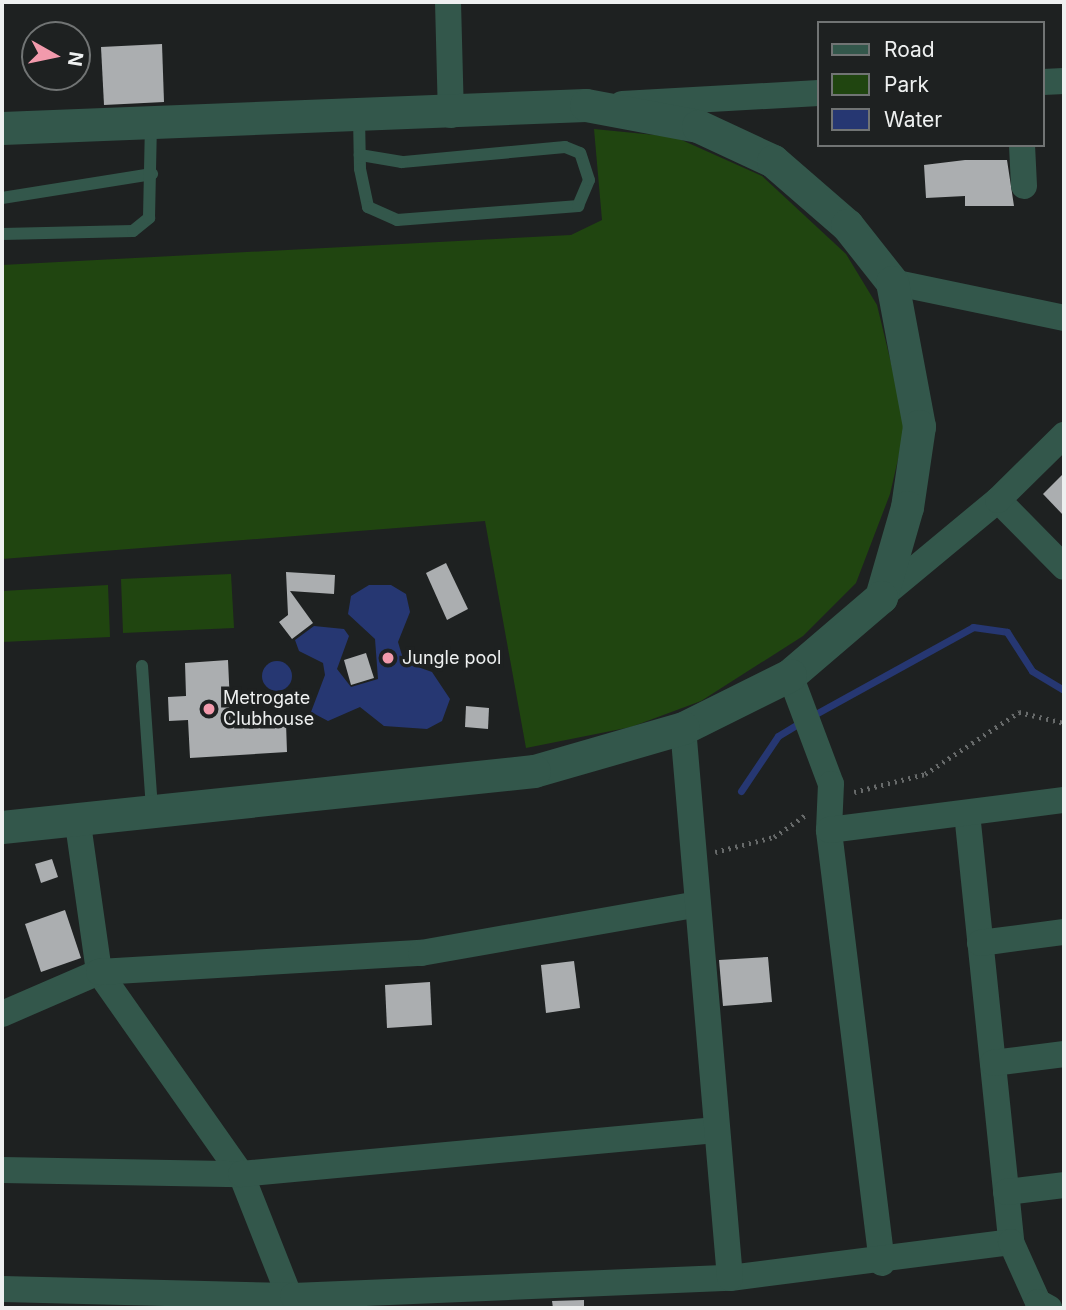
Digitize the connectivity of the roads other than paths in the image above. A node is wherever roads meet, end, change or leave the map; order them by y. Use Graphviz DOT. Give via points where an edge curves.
graph roads {
  1 [pos="448,2"];
  2 [pos="1064,81"];
  3 [pos="1045,82"];
  4 [pos="818,93"];
  5 [pos="586,105"];
  6 [pos="451,115"];
  7 [pos="359,117"];
  8 [pos="150,124"];
  9 [pos="2,128"];
  10 [pos="1023,147"];
  11 [pos="360,155"];
  12 [pos="152,174"];
  13 [pos="1024,186"];
  14 [pos="2,198"];
  15 [pos="2,234"];
  16 [pos="892,282"];
  17 [pos="1064,318"];
  18 [pos="1064,435"];
  19 [pos="998,500"];
  20 [pos="1064,567"];
  21 [pos="881,597"];
  22 [pos="142,666"];
  23 [pos="794,689"];
  24 [pos="683,728"];
  25 [pos="1064,800"];
  26 [pos="152,809"];
  27 [pos="967,813"];
  28 [pos="77,817"];
  29 [pos="4,824"];
  30 [pos="829,830"];
  31 [pos="694,905"];
  32 [pos="1064,933"];
  33 [pos="980,943"];
  34 [pos="99,972"];
  35 [pos="2,1014"];
  36 [pos="1064,1054"];
  37 [pos="993,1063"];
  38 [pos="716,1130"];
  39 [pos="2,1170"];
  40 [pos="241,1174"];
  41 [pos="1064,1185"];
  42 [pos="1006,1192"];
  43 [pos="1011,1242"];
  44 [pos="882,1263"];
  45 [pos="730,1278"];
  46 [pos="2,1289"];
  47 [pos="293,1302"];
  48 [pos="1049,1308"];
  1 -- 6 [label="street"];
  2 -- 3 [label="street"];
  4 -- 5 [label="street"];
  5 -- 6 [label="street"];
  5 -- 16 [label="street" via="698,126 773,161 848,225"];
  6 -- 7 [label="street"];
  7 -- 8 [label="street"];
  7 -- 11 [label="lane"];
  8 -- 9 [label="street"];
  8 -- 12 [label="lane"];
  10 -- 13 [label="street"];
  11 -- 11 [label="lane" via="368,207 397,220 578,206 589,180 580,153 565,147 402,162"];
  12 -- 14 [label="lane"];
  12 -- 15 [label="lane" via="149,218 133,231"];
  16 -- 17 [label="street"];
  16 -- 21 [label="street" via="919,426 907,507"];
  18 -- 19 [label="street"];
  19 -- 20 [label="street"];
  19 -- 21 [label="street"];
  21 -- 23 [label="street"];
  22 -- 26 [label="lane"];
  23 -- 24 [label="street"];
  23 -- 30 [label="street" via="832,790"];
  24 -- 26 [label="street" via="534,771"];
  24 -- 31 [label="street"];
  25 -- 27 [label="street"];
  26 -- 28 [label="street"];
  27 -- 30 [label="street"];
  27 -- 33 [label="street"];
  28 -- 29 [label="street"];
  28 -- 34 [label="street"];
  30 -- 44 [label="street"];
  31 -- 34 [label="street" via="421,953"];
  31 -- 38 [label="street"];
  32 -- 33 [label="street"];
  33 -- 37 [label="street"];
  34 -- 35 [label="street"];
  34 -- 40 [label="street"];
  36 -- 37 [label="street"];
  37 -- 42 [label="street"];
  38 -- 40 [label="street"];
  38 -- 45 [label="street"];
  39 -- 40 [label="street"];
  40 -- 47 [label="street"];
  41 -- 42 [label="street"];
  42 -- 43 [label="street"];
  43 -- 44 [label="street"];
  43 -- 48 [label="street" via="1038,1302"];
  44 -- 45 [label="street"];
  45 -- 47 [label="street"];
  46 -- 47 [label="street"];
}
